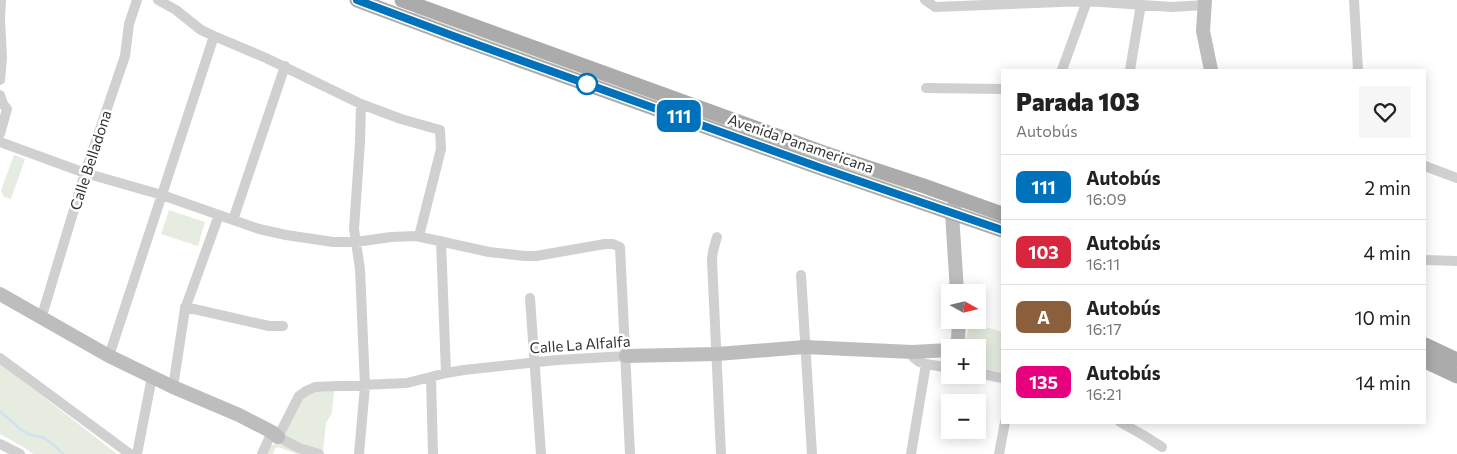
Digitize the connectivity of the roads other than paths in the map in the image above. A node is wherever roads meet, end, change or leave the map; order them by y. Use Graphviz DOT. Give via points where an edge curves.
graph roads {
  1 [pos="1,0"];
  2 [pos="137,0"];
  3 [pos="158,0"];
  4 [pos="357,0"];
  5 [pos="925,0"];
  6 [pos="1087,0"];
  7 [pos="1354,0"];
  8 [pos="408,1"];
  9 [pos="1205,2"];
  10 [pos="1141,4"];
  11 [pos="0,18"];
  12 [pos="405,18"];
  13 [pos="214,36"];
  14 [pos="285,66"];
  15 [pos="1062,69"];
  16 [pos="1130,69"];
  17 [pos="1211,69"];
  18 [pos="1358,69"];
  19 [pos="0,80"];
  20 [pos="926,88"];
  21 [pos="1001,89"];
  22 [pos="0,95"];
  23 [pos="361,104"];
  24 [pos="0,134"];
  25 [pos="0,142"];
  26 [pos="1426,166"];
  27 [pos="85,172"];
  28 [pos="1457,178"];
  29 [pos="924,186"];
  30 [pos="162,195"];
  31 [pos="957,198"];
  32 [pos="919,201"];
  33 [pos="952,213"];
  34 [pos="1001,214"];
  35 [pos="219,215"];
  36 [pos="233,220"];
  37 [pos="1001,230"];
  38 [pos="419,236"];
  39 [pos="717,237"];
  40 [pos="441,241"];
  41 [pos="356,242"];
  42 [pos="1426,260"];
  43 [pos="1457,261"];
  44 [pos="801,275"];
  45 [pos="956,284"];
  46 [pos="0,294"];
  47 [pos="530,298"];
  48 [pos="185,307"];
  49 [pos="42,319"];
  50 [pos="283,326"];
  51 [pos="1426,345"];
  52 [pos="805,347"];
  53 [pos="941,349"];
  54 [pos="912,352"];
  55 [pos="717,354"];
  56 [pos="109,356"];
  57 [pos="626,356"];
  58 [pos="0,358"];
  59 [pos="1457,360"];
  60 [pos="1426,362"];
  61 [pos="535,363"];
  62 [pos="926,364"];
  63 [pos="941,366"];
  64 [pos="446,373"];
  65 [pos="986,375"];
  66 [pos="1457,376"];
  67 [pos="152,377"];
  68 [pos="431,378"];
  69 [pos="1001,378"];
  70 [pos="365,386"];
  71 [pos="173,387"];
  72 [pos="1005,424"];
  73 [pos="1124,424"];
  74 [pos="275,434"];
  75 [pos="0,444"];
  76 [pos="1162,447"];
  77 [pos="20,454"];
  78 [pos="130,454"];
  79 [pos="137,454"];
  80 [pos="262,454"];
  81 [pos="318,454"];
  82 [pos="359,454"];
  83 [pos="433,454"];
  84 [pos="542,454"];
  85 [pos="630,454"];
  86 [pos="721,454"];
  87 [pos="812,454"];
  88 [pos="911,454"];
  89 [pos="999,454"];
  1 -- 11 [label="street"];
  2 -- 27 [label="street, Calle Belladona" via="129,24 125,56"];
  3 -- 13 [label="street"];
  4 -- 12 [label="main road, Avenida Panamericana"];
  5 -- 6 [label="street" via="935,7"];
  6 -- 10 [label="street"];
  6 -- 15 [label="street"];
  7 -- 18 [label="street"];
  8 -- 12 [label="street"];
  8 -- 29 [label="main road, Avenida Panamericana" via="824,153"];
  9 -- 10 [label="street" via="1172,7"];
  9 -- 17 [label="street" via="1203,31"];
  10 -- 16 [label="street"];
  11 -- 19 [label="street"];
  12 -- 32 [label="main road, Avenida Panamericana"];
  13 -- 14 [label="street"];
  13 -- 30 [label="street"];
  14 -- 23 [label="street"];
  14 -- 36 [label="street"];
  20 -- 21 [label="street"];
  22 -- 24 [label="street" via="7,108"];
  23 -- 38 [label="street" via="440,130 441,148"];
  23 -- 41 [label="street" via="354,216"];
  25 -- 27 [label="street"];
  26 -- 28 [label="street"];
  27 -- 30 [label="street"];
  27 -- 49 [label="street, Calle Belladona"];
  29 -- 31 [label="main road, Avenida Panamericana"];
  29 -- 32 [label="street"];
  30 -- 35 [label="street"];
  30 -- 56 [label="street"];
  31 -- 33 [label="street"];
  31 -- 34 [label="main road, Avenida Panamericana"];
  32 -- 33 [label="main road, Avenida Panamericana"];
  33 -- 37 [label="main road, Avenida Panamericana"];
  33 -- 45 [label="street"];
  35 -- 36 [label="street"];
  35 -- 48 [label="street"];
  36 -- 41 [label="street" via="286,235"];
  38 -- 40 [label="street"];
  38 -- 41 [label="street"];
  39 -- 55 [label="street" via="712,260"];
  40 -- 57 [label="street" via="525,256 604,244 620,247"];
  40 -- 64 [label="street"];
  41 -- 70 [label="street"];
  42 -- 43 [label="street"];
  44 -- 52 [label="street"];
  46 -- 49 [label="street"];
  47 -- 61 [label="street"];
  48 -- 50 [label="street" via="269,326"];
  48 -- 71 [label="street"];
  49 -- 56 [label="street"];
  51 -- 59 [label="main road"];
  52 -- 54 [label="street, Calle La Alfalfa"];
  52 -- 55 [label="street, Calle La Alfalfa"];
  52 -- 87 [label="street"];
  53 -- 54 [label="street, Calle La Alfalfa"];
  54 -- 62 [label="street" via="913,357"];
  55 -- 57 [label="street, Calle La Alfalfa"];
  55 -- 86 [label="street"];
  56 -- 67 [label="street"];
  57 -- 61 [label="street, Calle La Alfalfa"];
  57 -- 85 [label="street"];
  58 -- 78 [label="street"];
  60 -- 66 [label="main road"];
  61 -- 64 [label="street, Calle La Alfalfa"];
  61 -- 84 [label="street"];
  62 -- 63 [label="street"];
  62 -- 88 [label="street"];
  64 -- 68 [label="street, Calle La Alfalfa"];
  65 -- 69 [label="street"];
  67 -- 71 [label="street"];
  67 -- 79 [label="street"];
  68 -- 70 [label="street, Calle La Alfalfa"];
  68 -- 83 [label="street"];
  70 -- 74 [label="street, Calle La Alfalfa" via="326,386 306,391 299,396"];
  70 -- 82 [label="street"];
  71 -- 74 [label="street"];
  72 -- 89 [label="street"];
  73 -- 76 [label="street"];
  74 -- 80 [label="street"];
  74 -- 81 [label="street" via="299,448"];
  75 -- 77 [label="street"];
}
